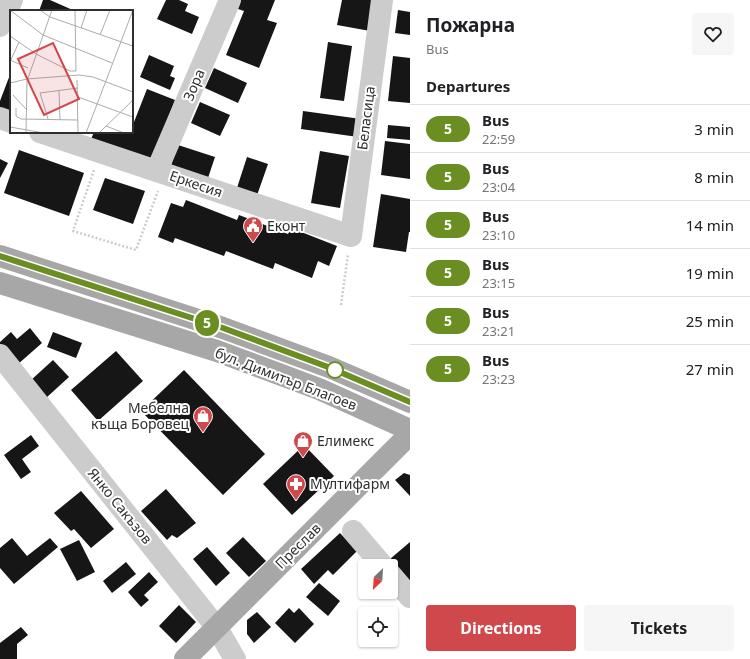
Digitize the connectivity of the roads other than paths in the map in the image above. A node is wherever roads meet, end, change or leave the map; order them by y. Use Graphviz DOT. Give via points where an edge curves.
graph roads {
  1 [pos="12,0"];
  2 [pos="230,0"];
  3 [pos="382,0"];
  4 [pos="1,21"];
  5 [pos="0,118"];
  6 [pos="10,122"];
  7 [pos="43,133"];
  8 [pos="161,172"];
  9 [pos="351,236"];
  10 [pos="0,256"];
  11 [pos="0,283"];
  12 [pos="0,355"];
  13 [pos="410,402"];
  14 [pos="410,430"];
  15 [pos="410,434"];
  16 [pos="353,531"];
  17 [pos="377,559"];
  18 [pos="398,583"];
  19 [pos="410,597"];
  20 [pos="217,628"];
  21 [pos="185,659"];
  22 [pos="235,659"];
  1 -- 4 [label="street"];
  2 -- 8 [label="street, Зора"];
  3 -- 9 [label="street, Беласица"];
  5 -- 6 [label="street"];
  7 -- 8 [label="street, Еркесия"];
  8 -- 9 [label="street, Еркесия"];
  10 -- 13 [label="main road, бул. Димитър Благоев" via="223,328 328,367"];
  11 -- 14 [label="main road, бул. Димитър Благоев" via="217,351 319,389"];
  12 -- 20 [label="street, Янко Сакъзов"];
  15 -- 20 [label="main road, Преслав"];
  16 -- 17 [label="street"];
  18 -- 19 [label="street"];
  20 -- 21 [label="main road, Преслав"];
  20 -- 22 [label="street, Янко Сакъзов"];
}
